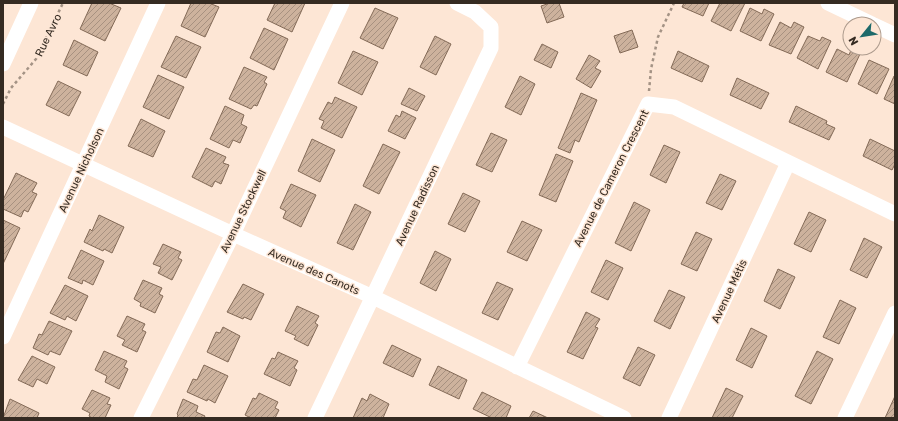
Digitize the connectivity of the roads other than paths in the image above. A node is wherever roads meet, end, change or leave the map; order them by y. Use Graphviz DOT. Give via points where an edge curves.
graph roads {
  1 [pos="31,3"];
  2 [pos="158,3"];
  3 [pos="342,3"];
  4 [pos="457,3"];
  5 [pos="828,3"];
  6 [pos="856,16"];
  7 [pos="882,28"];
  8 [pos="895,35"];
  9 [pos="3,64"];
  10 [pos="3,127"];
  11 [pos="788,163"];
  12 [pos="84,164"];
  13 [pos="895,214"];
  14 [pos="233,234"];
  15 [pos="373,297"];
  16 [pos="895,313"];
  17 [pos="3,337"];
  18 [pos="516,366"];
  19 [pos="141,418"];
  20 [pos="315,418"];
  21 [pos="624,418"];
  22 [pos="669,418"];
  23 [pos="845,418"];
  1 -- 9 [label="street"];
  2 -- 12 [label="street, Avenue Nicholson"];
  3 -- 14 [label="street, Avenue Stockwell"];
  4 -- 15 [label="street, Avenue Radisson" via="475,12 491,27 491,48"];
  5 -- 6 [label="street"];
  7 -- 8 [label="street"];
  10 -- 12 [label="street, Avenue des Canots"];
  11 -- 13 [label="street, Avenue de Cameron Crescent"];
  11 -- 18 [label="street, Avenue de Cameron Crescent" via="674,107 648,104"];
  11 -- 22 [label="street, Avenue Métis"];
  12 -- 14 [label="street, Avenue des Canots"];
  12 -- 17 [label="street, Avenue Nicholson"];
  14 -- 15 [label="street, Avenue des Canots"];
  14 -- 19 [label="street, Avenue Stockwell"];
  15 -- 18 [label="street, Avenue des Canots"];
  15 -- 20 [label="street, Avenue Radisson"];
  16 -- 23 [label="street"];
  18 -- 21 [label="street, Avenue des Canots"];
}
